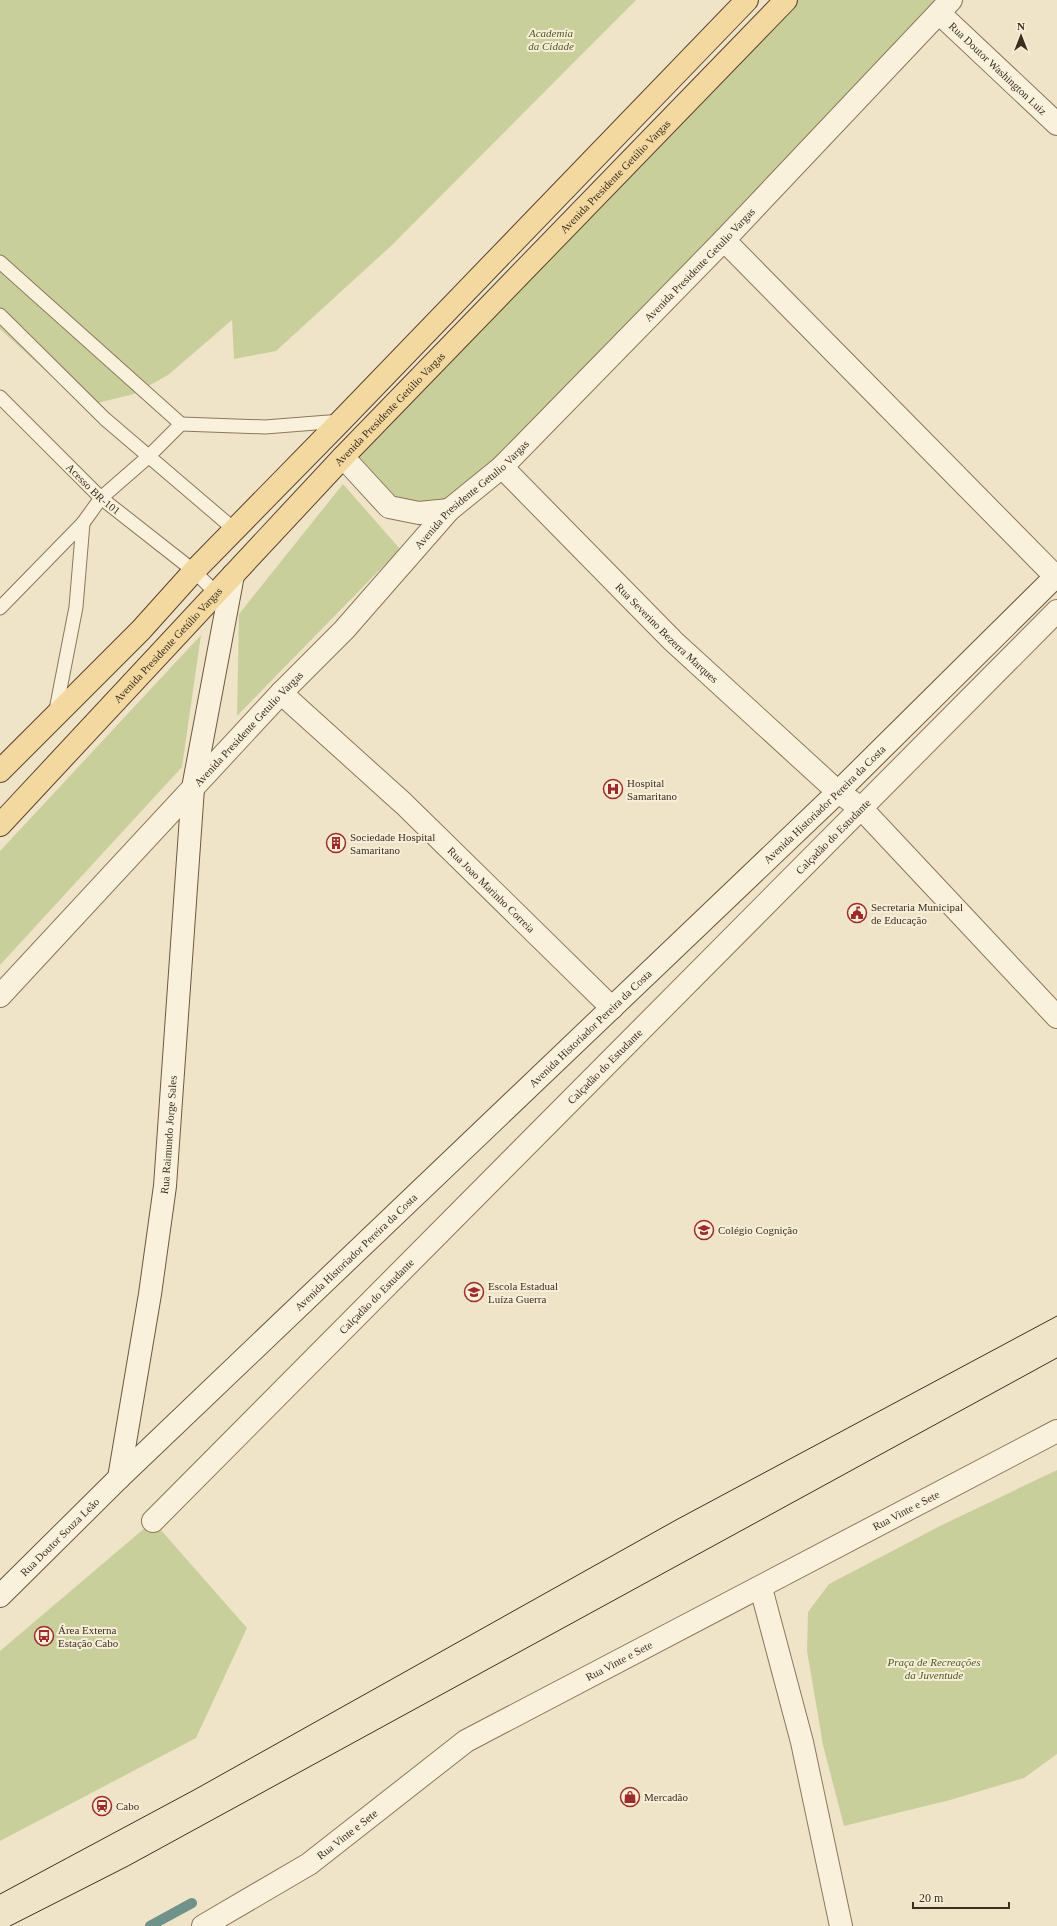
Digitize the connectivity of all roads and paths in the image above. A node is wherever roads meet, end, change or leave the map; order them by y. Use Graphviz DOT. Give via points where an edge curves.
graph roads {
  1 [pos="747,0"];
  2 [pos="786,0"];
  3 [pos="945,7"];
  4 [pos="1057,124"];
  5 [pos="724,240"];
  6 [pos="0,262"];
  7 [pos="0,315"];
  8 [pos="0,397"];
  9 [pos="341,421"];
  10 [pos="181,424"];
  11 [pos="148,457"];
  12 [pos="343,457"];
  13 [pos="502,467"];
  14 [pos="100,498"];
  15 [pos="449,510"];
  16 [pos="83,523"];
  17 [pos="235,530"];
  18 [pos="194,571"];
  19 [pos="233,575"];
  20 [pos="1056,576"];
  21 [pos="216,593"];
  22 [pos="0,608"];
  23 [pos="1057,611"];
  24 [pos="281,692"];
  25 [pos="54,717"];
  26 [pos="0,770"];
  27 [pos="193,788"];
  28 [pos="838,792"];
  29 [pos="861,808"];
  30 [pos="0,825"];
  31 [pos="0,996"];
  32 [pos="612,1008"];
  33 [pos="1057,1017"];
  34 [pos="1057,1431"];
  35 [pos="119,1478"];
  36 [pos="153,1521"];
  37 [pos="761,1588"];
  38 [pos="0,1596"];
  39 [pos="203,1926"];
  40 [pos="841,1926"];
  1 -- 9 [label="main road"];
  2 -- 12 [label="main road, Avenida Presidente Getúlio Vargas"];
  3 -- 4 [label="street, Rua Doutor Washington Luiz"];
  3 -- 5 [label="street, Avenida Presidente Getulio Vargas"];
  5 -- 13 [label="street, Avenida Presidente Getulio Vargas"];
  5 -- 20 [label="street"];
  6 -- 10 [label="lane"];
  7 -- 11 [label="lane" via="105,419"];
  8 -- 14 [label="lane, Acesso BR-101"];
  9 -- 10 [label="lane" via="265,427"];
  9 -- 17 [label="main road"];
  10 -- 11 [label="lane"];
  11 -- 14 [label="lane"];
  11 -- 17 [label="lane"];
  12 -- 15 [label="street" via="389,508 419,513"];
  12 -- 19 [label="main road, Avenida Presidente Getúlio Vargas"];
  13 -- 15 [label="street, Avenida Presidente Getulio Vargas"];
  13 -- 28 [label="street, Rua Severino Bezerra Marques" via="674,641"];
  14 -- 16 [label="lane"];
  14 -- 18 [label="lane, Acesso BR-101"];
  15 -- 24 [label="street, Avenida Presidente Getulio Vargas" via="344,630"];
  16 -- 22 [label="lane"];
  16 -- 25 [label="lane" via="76,607"];
  17 -- 18 [label="main road"];
  18 -- 21 [label="lane, Acesso BR-101"];
  18 -- 25 [label="main road" via="141,630"];
  19 -- 21 [label="main road, Avenida Presidente Getúlio Vargas"];
  19 -- 27 [label="street, Rua Raimundo Jorge Sales"];
  20 -- 28 [label="street, Avenida Historiador Pereira da Costa"];
  21 -- 30 [label="main road, Avenida Presidente Getúlio Vargas"];
  23 -- 29 [label="street, Calçadão do Estudante"];
  24 -- 27 [label="street, Avenida Presidente Getulio Vargas"];
  24 -- 32 [label="street, Rua Joao Marinho Correia" via="404,804"];
  25 -- 26 [label="main road"];
  27 -- 31 [label="street, Avenida Presidente Getulio Vargas"];
  27 -- 35 [label="street, Rua Raimundo Jorge Sales" via="165,1186"];
  28 -- 29 [label="street, Rua Severino Bezerra Marques"];
  28 -- 32 [label="street, Avenida Historiador Pereira da Costa"];
  29 -- 33 [label="street, Rua Severino Bezerra Marques"];
  29 -- 36 [label="street, Calçadão do Estudante"];
  32 -- 35 [label="street, Avenida Historiador Pereira da Costa"];
  34 -- 37 [label="street, Rua Vinte e Sete"];
  35 -- 38 [label="street, Rua Doutor Souza Leão"];
  37 -- 39 [label="street, Rua Vinte e Sete" via="466,1741 309,1864"];
  37 -- 40 [label="street" via="802,1742"];
}
